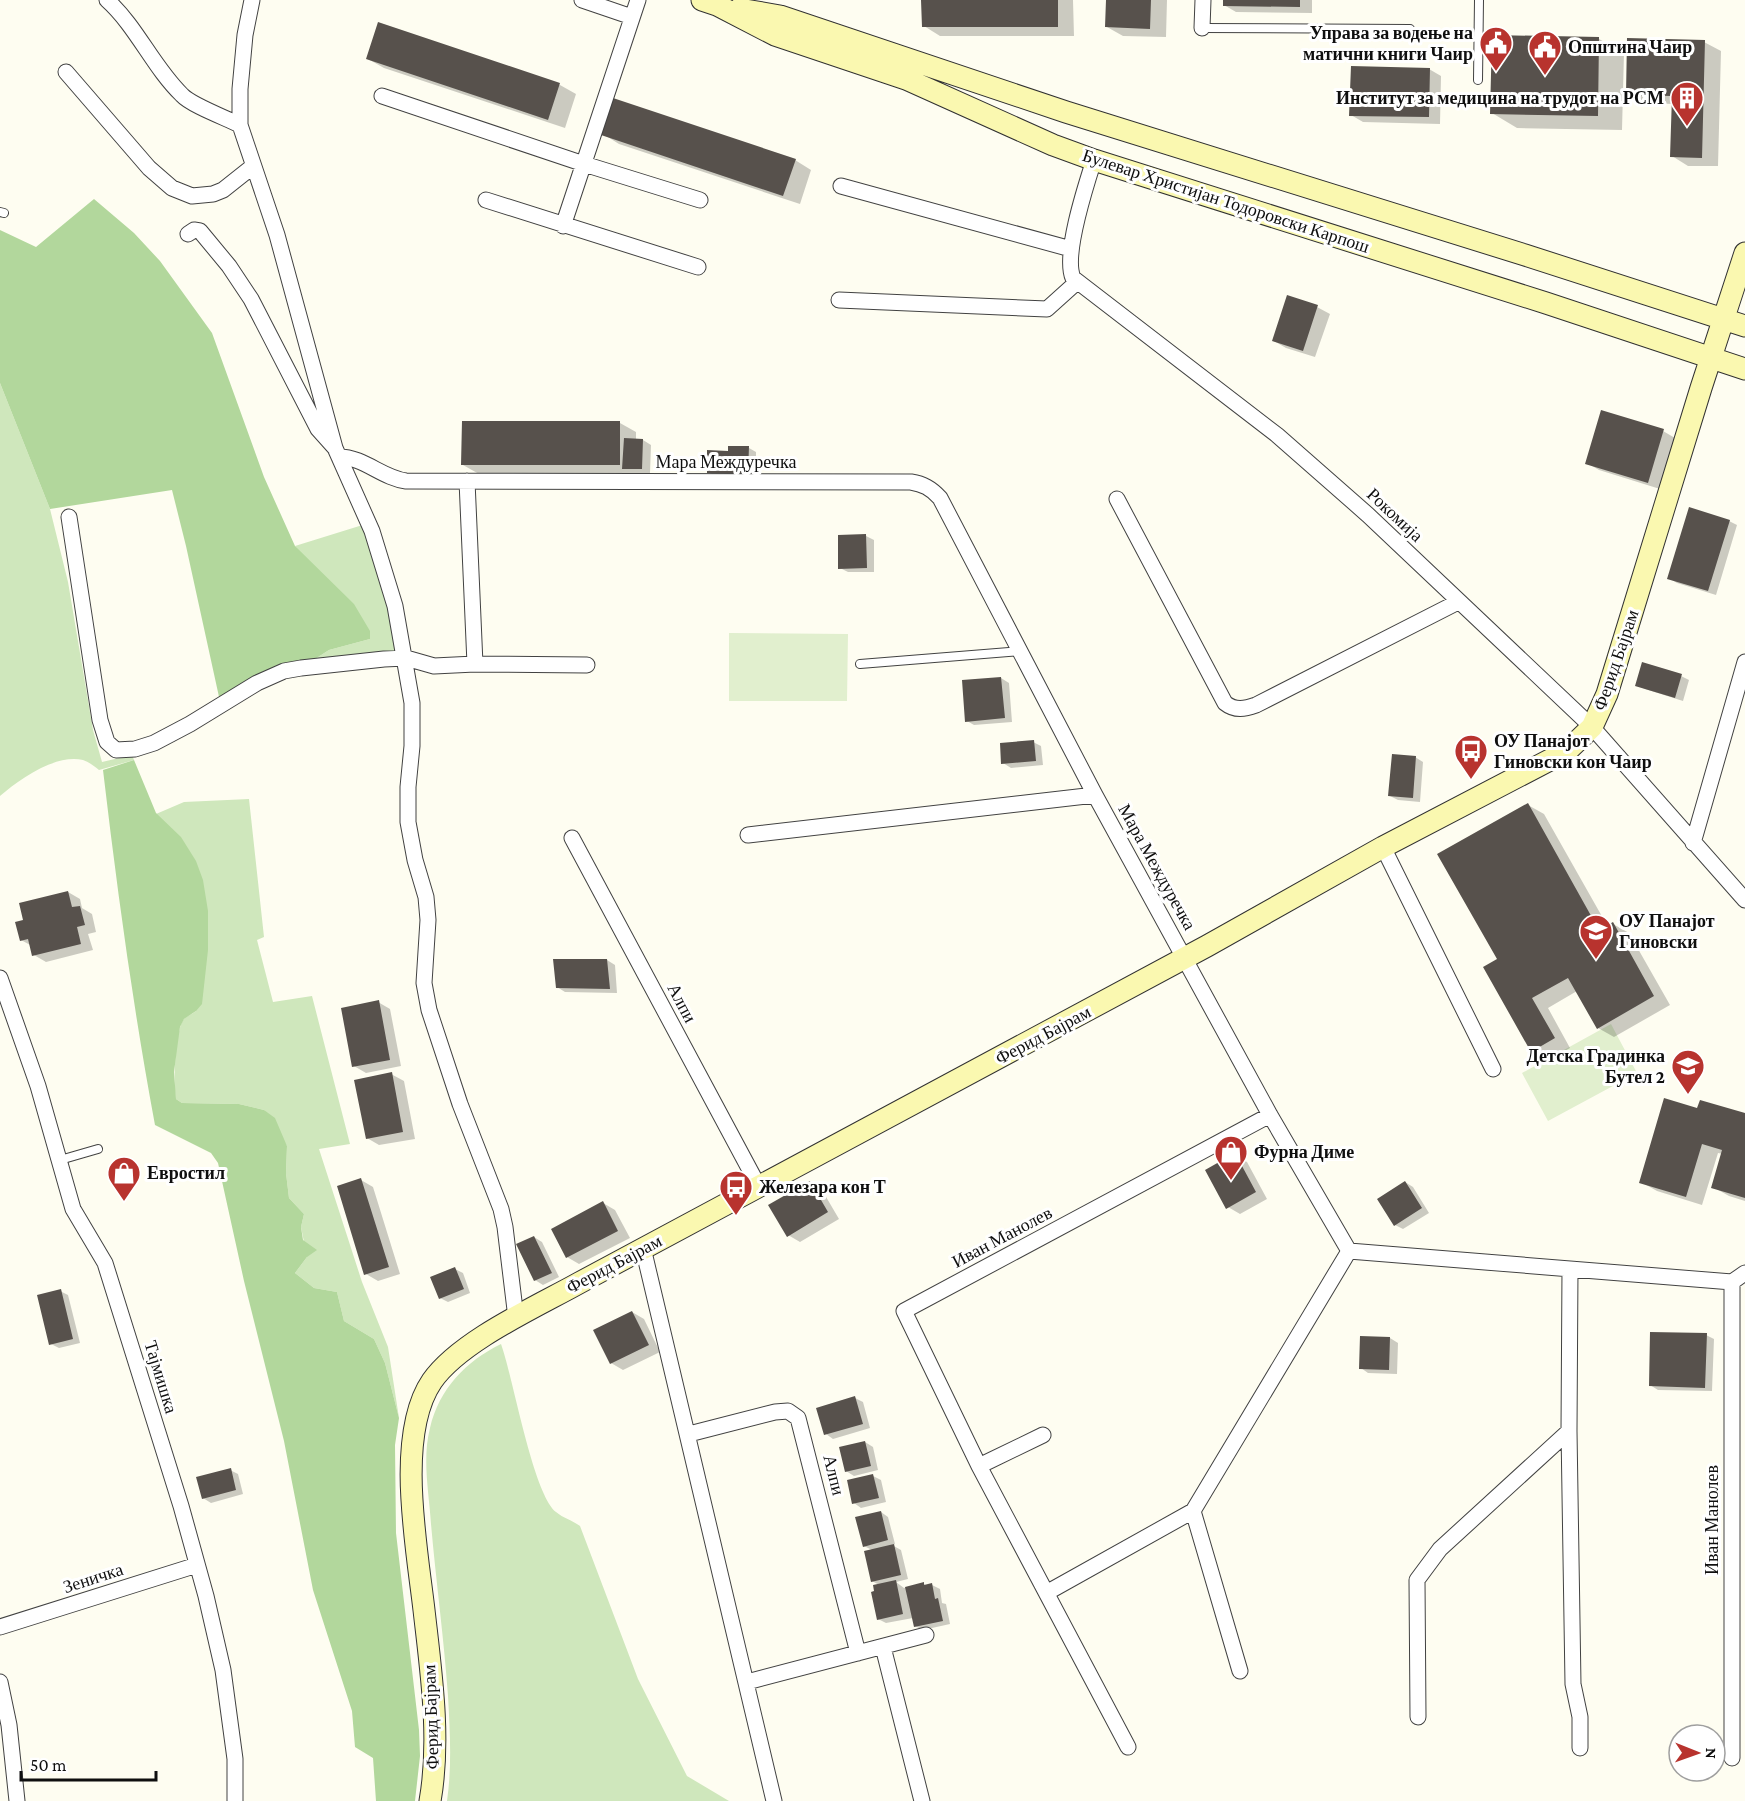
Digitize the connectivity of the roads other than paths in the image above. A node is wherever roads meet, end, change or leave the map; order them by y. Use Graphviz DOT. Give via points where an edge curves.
graph roads {
  1 [pos="107,0"];
  2 [pos="252,0"];
  3 [pos="582,0"];
  4 [pos="638,0"];
  5 [pos="1203,0"];
  6 [pos="1479,0"];
  7 [pos="710,3"];
  8 [pos="632,17"];
  9 [pos="1203,28"];
  10 [pos="1410,29"];
  11 [pos="66,72"];
  12 [pos="1478,80"];
  13 [pos="382,96"];
  14 [pos="240,124"];
  15 [pos="1094,160"];
  16 [pos="584,164"];
  17 [pos="252,166"];
  18 [pos="840,186"];
  19 [pos="486,200"];
  20 [pos="700,200"];
  21 [pos="563,226"];
  22 [pos="188,234"];
  23 [pos="1071,249"];
  24 [pos="1745,253"];
  25 [pos="698,267"];
  26 [pos="1077,282"];
  27 [pos="838,300"];
  28 [pos="1723,320"];
  29 [pos="1745,326"];
  30 [pos="1710,358"];
  31 [pos="1745,369"];
  32 [pos="337,453"];
  33 [pos="467,482"];
  34 [pos="1118,499"];
  35 [pos="69,517"];
  36 [pos="1458,602"];
  37 [pos="1020,651"];
  38 [pos="406,658"];
  39 [pos="1745,662"];
  40 [pos="475,664"];
  41 [pos="860,664"];
  42 [pos="587,665"];
  43 [pos="1592,727"];
  44 [pos="1095,795"];
  45 [pos="748,835"];
  46 [pos="572,838"];
  47 [pos="1693,843"];
  48 [pos="1383,847"];
  49 [pos="1745,900"];
  50 [pos="1185,958"];
  51 [pos="0,978"];
  52 [pos="0,1010"];
  53 [pos="15,1023"];
  54 [pos="1493,1069"];
  55 [pos="1270,1115"];
  56 [pos="98,1149"];
  57 [pos="60,1160"];
  58 [pos="759,1187"];
  59 [pos="643,1248"];
  60 [pos="1349,1251"];
  61 [pos="1570,1269"];
  62 [pos="1745,1273"];
  63 [pos="1732,1282"];
  64 [pos="516,1318"];
  65 [pos="1569,1431"];
  66 [pos="689,1434"];
  67 [pos="1043,1435"];
  68 [pos="979,1466"];
  69 [pos="1192,1511"];
  70 [pos="197,1565"];
  71 [pos="1047,1592"];
  72 [pos="0,1627"];
  73 [pos="926,1635"];
  74 [pos="883,1647"];
  75 [pos="858,1653"];
  76 [pos="1240,1671"];
  77 [pos="0,1682"];
  78 [pos="747,1682"];
  79 [pos="1418,1717"];
  80 [pos="1128,1747"];
  81 [pos="1580,1748"];
  82 [pos="1732,1758"];
  83 [pos="17,1801"];
  84 [pos="236,1801"];
  85 [pos="430,1801"];
  86 [pos="774,1801"];
  87 [pos="922,1801"];
  1 -- 14 [label="street" via="183,98"];
  2 -- 14 [label="street" via="245,35"];
  3 -- 8 [label="street"];
  4 -- 8 [label="street"];
  5 -- 9 [label="street"];
  6 -- 12 [label="lane"];
  7 -- 15 [label="street, Булевар Христијан Тодоровски Карпош" via="775,35 906,79"];
  7 -- 28 [label="street, Булевар Христијан Тодоровски Карпош" via="780,16 1066,112"];
  8 -- 16 [label="street"];
  9 -- 10 [label="lane"];
  11 -- 17 [label="street" via="172,188 192,196 213,194"];
  13 -- 16 [label="street"];
  14 -- 17 [label="street"];
  15 -- 23 [label="street"];
  15 -- 30 [label="street, Булевар Христијан Тодоровски Карпош"];
  16 -- 20 [label="street"];
  16 -- 21 [label="street"];
  17 -- 32 [label="street" via="277,235"];
  18 -- 23 [label="street"];
  19 -- 21 [label="street"];
  21 -- 25 [label="street"];
  22 -- 32 [label="street" via="200,231 229,266 263,320 318,429"];
  23 -- 26 [label="street" via="1071,272"];
  24 -- 28 [label="street, Ферид Бајрам"];
  26 -- 27 [label="street" via="1047,309"];
  26 -- 36 [label="street, Рокомија" via="1277,435"];
  28 -- 29 [label="street, Булевар Христијан Тодоровски Карпош"];
  28 -- 30 [label="street, Ферид Бајрам"];
  30 -- 31 [label="street, Булевар Христијан Тодоровски Карпош"];
  30 -- 43 [label="street, Ферид Бајрам" via="1607,694"];
  32 -- 33 [label="street, Мара Междуречка" via="394,480"];
  32 -- 38 [label="street" via="379,552"];
  33 -- 37 [label="street, Мара Междуречка" via="920,483 940,498"];
  33 -- 40 [label="street"];
  34 -- 36 [label="street" via="1230,707 1256,705"];
  35 -- 38 [label="street" via="100,720 107,742 116,750 135,749 164,738 257,682 284,671"];
  36 -- 43 [label="street, Рокомија"];
  37 -- 41 [label="lane"];
  37 -- 44 [label="street, Мара Междуречка"];
  38 -- 40 [label="street" via="434,666"];
  38 -- 64 [label="street" via="412,703 408,822 428,920 424,983 460,1104 501,1209"];
  39 -- 47 [label="street"];
  40 -- 42 [label="street"];
  43 -- 47 [label="street, Рокомија"];
  43 -- 48 [label="street, Ферид Бајрам" via="1559,756"];
  44 -- 45 [label="street, Мара Междуречка"];
  44 -- 50 [label="street, Мара Междуречка"];
  46 -- 58 [label="street, Алпи"];
  47 -- 49 [label="street, Рокомија"];
  48 -- 50 [label="street, Ферид Бајрам"];
  48 -- 54 [label="street"];
  50 -- 55 [label="street"];
  50 -- 58 [label="street, Ферид Бајрам"];
  51 -- 53 [label="street, Тајмишка"];
  52 -- 53 [label="street"];
  53 -- 57 [label="street, Тајмишка"];
  55 -- 60 [label="street"];
  55 -- 68 [label="street, Иван Манолев" via="904,1311"];
  56 -- 57 [label="lane"];
  57 -- 70 [label="street, Тајмишка" via="73,1209 105,1263"];
  58 -- 59 [label="street, Ферид Бајрам"];
  59 -- 64 [label="street, Ферид Бајрам"];
  59 -- 66 [label="street"];
  60 -- 61 [label="street"];
  60 -- 69 [label="street"];
  61 -- 63 [label="street"];
  61 -- 65 [label="street"];
  62 -- 63 [label="street"];
  63 -- 82 [label="street, Иван Манолев"];
  64 -- 85 [label="street, Ферид Бајрам" via="483,1336 442,1370 422,1400 417,1417 413,1442 413,1519 433,1710 435,1760"];
  65 -- 79 [label="street" via="1440,1549 1417,1580"];
  65 -- 81 [label="street" via="1573,1684 1580,1716"];
  66 -- 75 [label="street, Алпи" via="775,1412 788,1412 798,1418"];
  66 -- 78 [label="street"];
  67 -- 68 [label="street"];
  68 -- 71 [label="street, Иван Манолев"];
  69 -- 71 [label="street"];
  69 -- 76 [label="street"];
  70 -- 72 [label="street, Зеничка"];
  70 -- 84 [label="street, Тајмишка" via="223,1670 235,1759"];
  71 -- 80 [label="street, Иван Манолев"];
  73 -- 74 [label="street"];
  74 -- 75 [label="street"];
  74 -- 87 [label="street"];
  75 -- 78 [label="street"];
  77 -- 83 [label="street"];
  78 -- 86 [label="street"];
}
